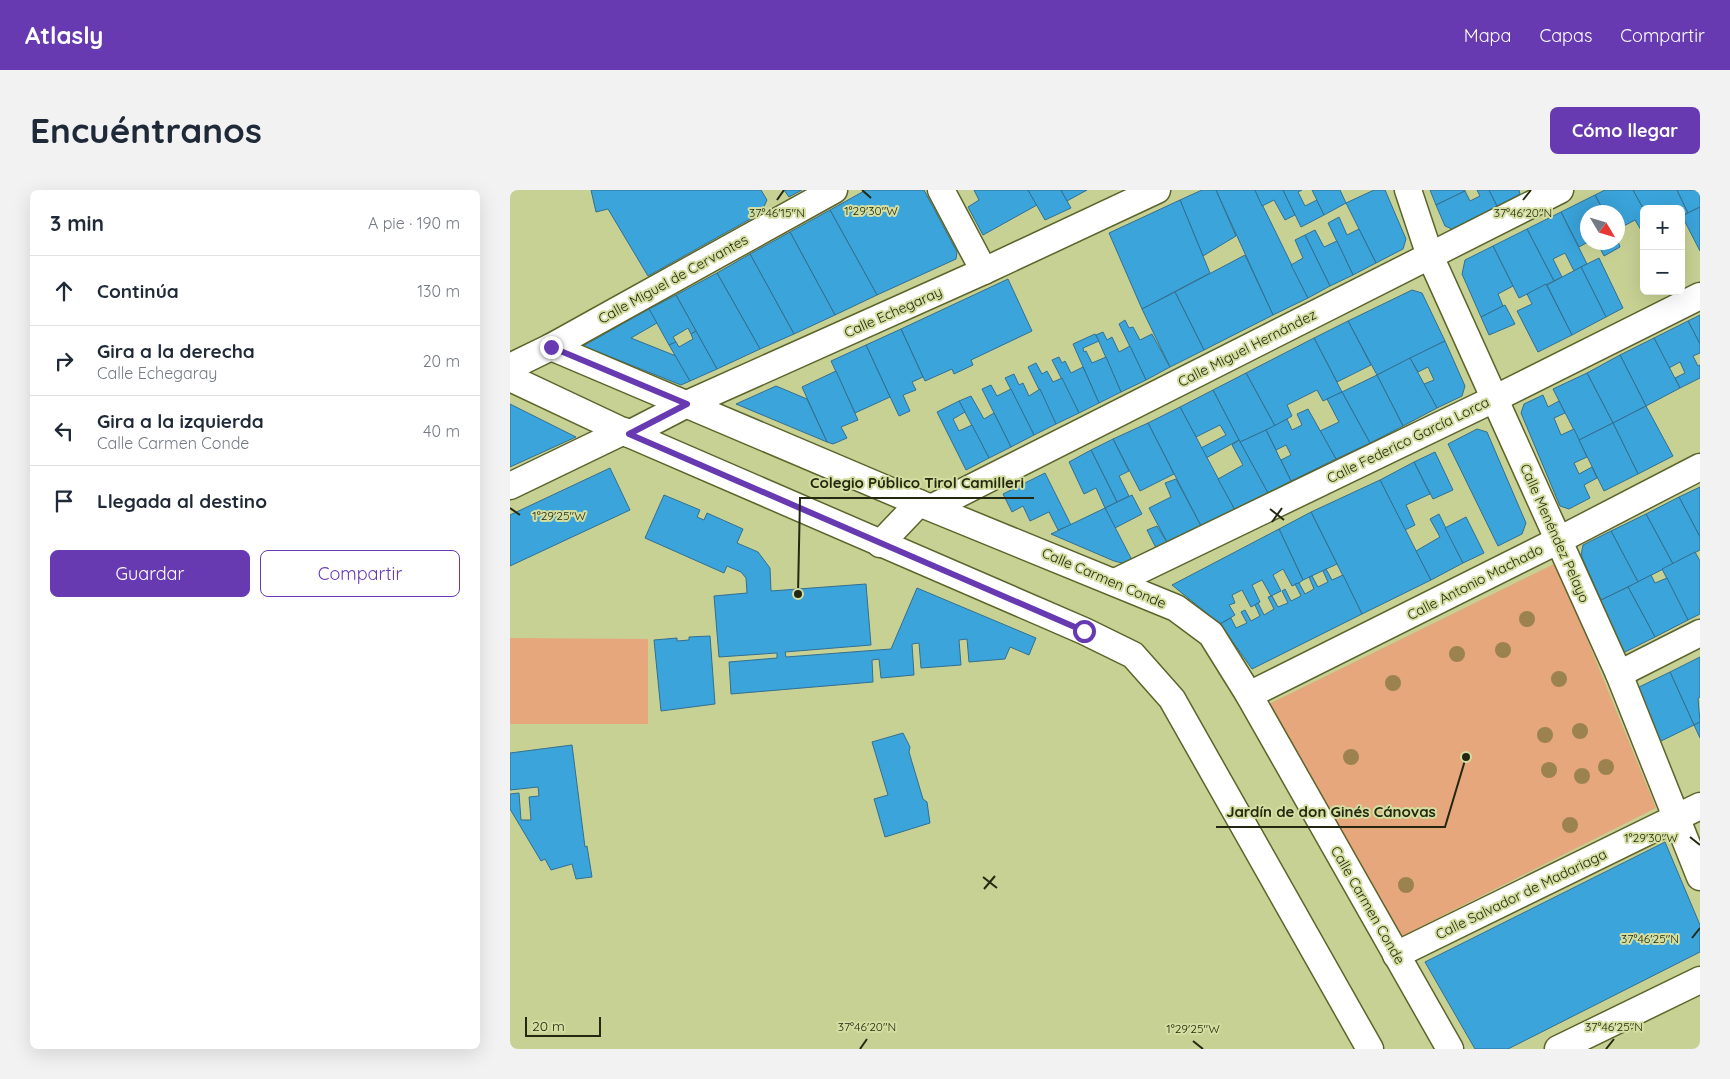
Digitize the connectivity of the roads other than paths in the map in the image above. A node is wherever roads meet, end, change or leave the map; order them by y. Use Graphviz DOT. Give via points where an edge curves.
graph roads {
  1 [pos="834,190"];
  2 [pos="942,190"];
  3 [pos="1157,190"];
  4 [pos="1408,190"];
  5 [pos="1560,190"];
  6 [pos="1430,256"];
  7 [pos="984,271"];
  8 [pos="1700,296"];
  9 [pos="551,347"];
  10 [pos="510,367"];
  11 [pos="510,378"];
  12 [pos="1494,399"];
  13 [pos="687,404"];
  14 [pos="626,433"];
  15 [pos="1700,467"];
  16 [pos="510,486"];
  17 [pos="926,505"];
  18 [pos="1559,540"];
  19 [pos="880,544"];
  20 [pos="1115,582"];
  21 [pos="1700,633"];
  22 [pos="1619,674"];
  23 [pos="1249,694"];
  24 [pos="1700,806"];
  25 [pos="1675,818"];
  26 [pos="1700,877"];
  27 [pos="1396,955"];
  28 [pos="1700,980"];
  29 [pos="1370,1049"];
  30 [pos="1450,1049"];
  31 [pos="1558,1049"];
  1 -- 9 [label="street, Calle Miguel de Cervantes"];
  2 -- 7 [label="street"];
  3 -- 7 [label="street, Calle Echegaray"];
  4 -- 6 [label="street, Calle Menéndez Pelayo"];
  5 -- 6 [label="street, Calle Miguel Hernández"];
  6 -- 12 [label="street, Calle Menéndez Pelayo"];
  6 -- 17 [label="street, Calle Miguel Hernández"];
  7 -- 13 [label="street, Calle Echegaray"];
  8 -- 12 [label="street, Calle Federico García Lorca"];
  9 -- 10 [label="street, Calle Miguel de Cervantes"];
  9 -- 13 [label="street, Calle Carmen Conde"];
  11 -- 14 [label="street"];
  12 -- 18 [label="street, Calle Menéndez Pelayo"];
  12 -- 20 [label="street, Calle Federico García Lorca"];
  13 -- 14 [label="street, Calle Echegaray"];
  13 -- 17 [label="street, Calle Carmen Conde"];
  14 -- 16 [label="street, Calle Echegaray"];
  14 -- 19 [label="street"];
  15 -- 18 [label="street, Calle Antonio Machado"];
  17 -- 19 [label="street"];
  17 -- 20 [label="street, Calle Carmen Conde"];
  18 -- 22 [label="street, Calle Menéndez Pelayo"];
  18 -- 23 [label="street, Calle Antonio Machado"];
  19 -- 29 [label="street" via="1084,631 1132,655 1172,698"];
  20 -- 23 [label="street, Calle Carmen Conde" via="1176,608 1211,634"];
  21 -- 22 [label="street"];
  22 -- 25 [label="street, Calle Menéndez Pelayo"];
  23 -- 27 [label="street, Calle Carmen Conde"];
  24 -- 25 [label="street, Calle Salvador de Madariaga"];
  25 -- 26 [label="street, Calle Menéndez Pelayo"];
  25 -- 27 [label="street, Calle Salvador de Madariaga"];
  27 -- 30 [label="street, Calle Carmen Conde"];
  28 -- 31 [label="street"];
}
